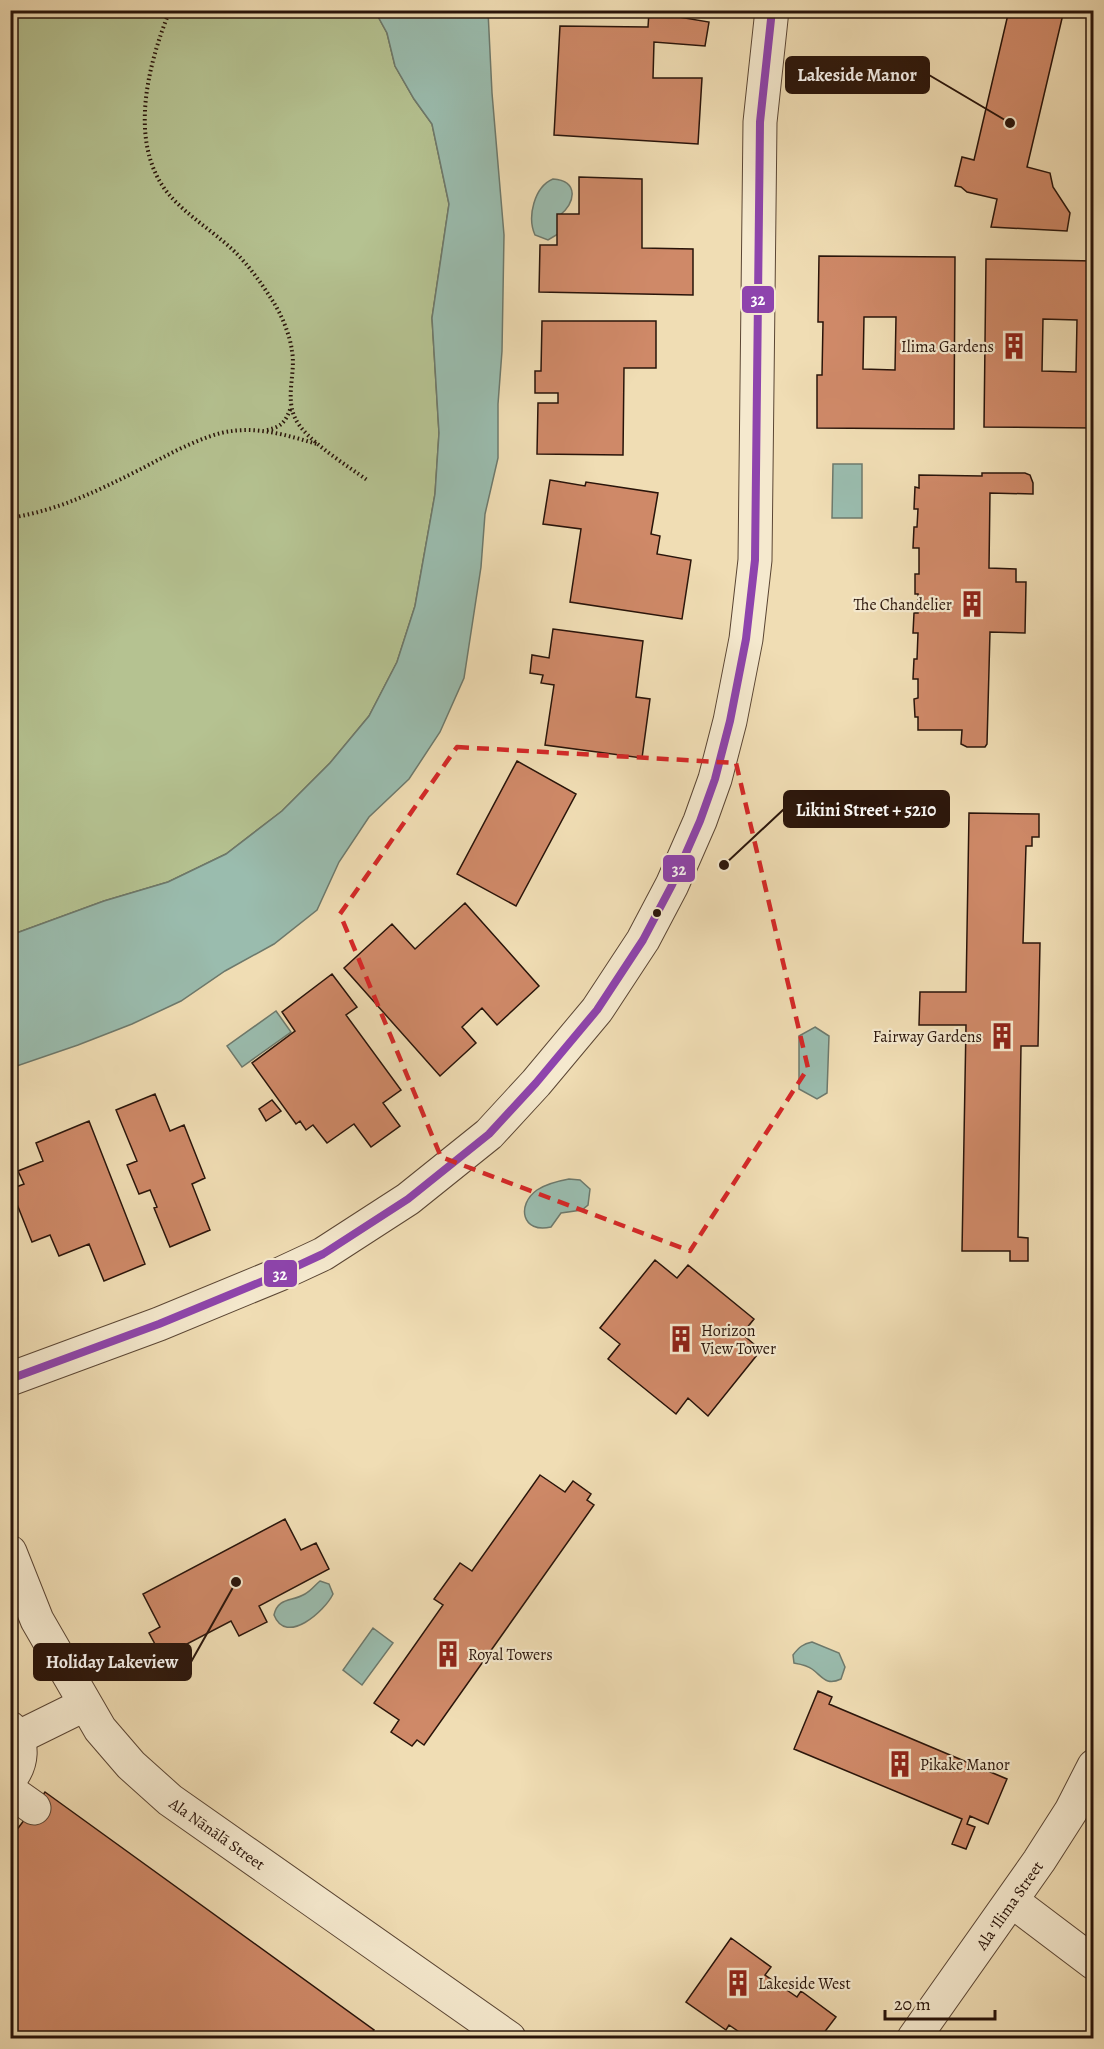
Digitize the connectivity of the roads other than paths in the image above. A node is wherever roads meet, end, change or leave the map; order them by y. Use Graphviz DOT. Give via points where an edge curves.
graph roads {
  1 [pos="772,10"];
  2 [pos="10,1379"];
  3 [pos="10,1552"];
  4 [pos="84,1705"];
  5 [pos="14,1733"];
  6 [pos="1094,1766"];
  7 [pos="10,1779"];
  8 [pos="1012,1901"];
  9 [pos="1094,1963"];
  10 [pos="509,2038"];
  11 [pos="914,2038"];
  1 -- 2 [label="street" via="760,122 755,560 746,639 715,779 672,885 643,940 597,1010 536,1083 489,1134 408,1199 323,1254 280,1274"];
  3 -- 4 [label="street, Ala Nānālā Street" via="37,1620"];
  4 -- 5 [label="street"];
  4 -- 10 [label="street, Ala Nānālā Street" via="131,1765 170,1800"];
  5 -- 7 [label="street" via="21,1757"];
  6 -- 8 [label="street, Ala ʻIlima Street" via="1071,1811"];
  8 -- 9 [label="street"];
  8 -- 11 [label="street, Ala ʻIlima Street"];
}
